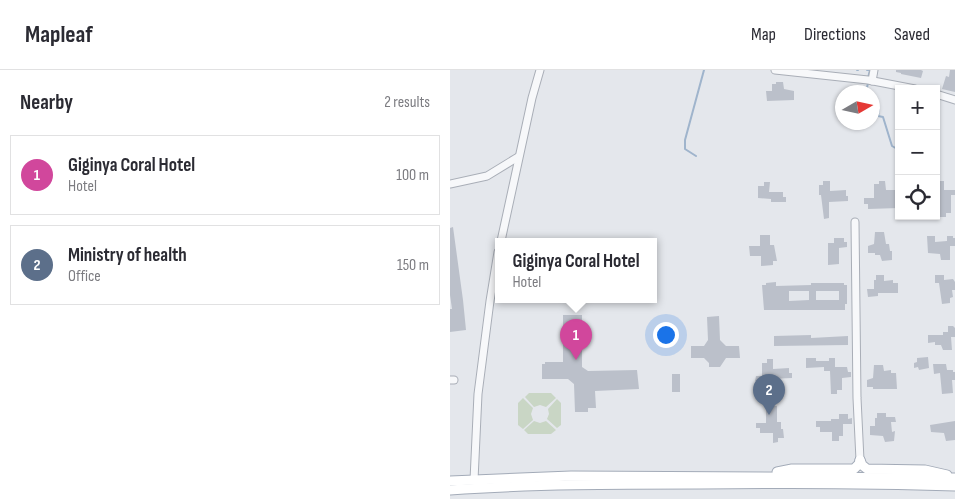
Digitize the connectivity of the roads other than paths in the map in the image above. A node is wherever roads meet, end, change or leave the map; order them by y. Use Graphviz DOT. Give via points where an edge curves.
graph roads {
  1 [pos="540,70"];
  2 [pos="776,70"];
  3 [pos="874,70"];
  4 [pos="824,72"];
  5 [pos="872,81"];
  6 [pos="895,85"];
  7 [pos="940,95"];
  8 [pos="955,100"];
  9 [pos="518,156"];
  10 [pos="450,184"];
  11 [pos="855,222"];
  12 [pos="502,238"];
  13 [pos="495,270"];
  14 [pos="860,460"];
  15 [pos="755,476"];
  16 [pos="955,477"];
  17 [pos="474,480"];
  18 [pos="450,481"];
  19 [pos="955,486"];
  20 [pos="450,490"];
  1 -- 9 [label="street"];
  2 -- 4 [label="street"];
  3 -- 5 [label="street"];
  4 -- 5 [label="street"];
  5 -- 6 [label="street"];
  7 -- 8 [label="street"];
  9 -- 10 [label="street" via="487,176"];
  9 -- 12 [label="street"];
  11 -- 14 [label="street"];
  13 -- 17 [label="street" via="478,394"];
  14 -- 15 [label="main road" via="854,469 792,469"];
  14 -- 16 [label="main road" via="867,469 925,470"];
  15 -- 16 [label="main road"];
  15 -- 17 [label="main road" via="571,476"];
  17 -- 18 [label="main road"];
  19 -- 20 [label="main road" via="567,484"];
}
